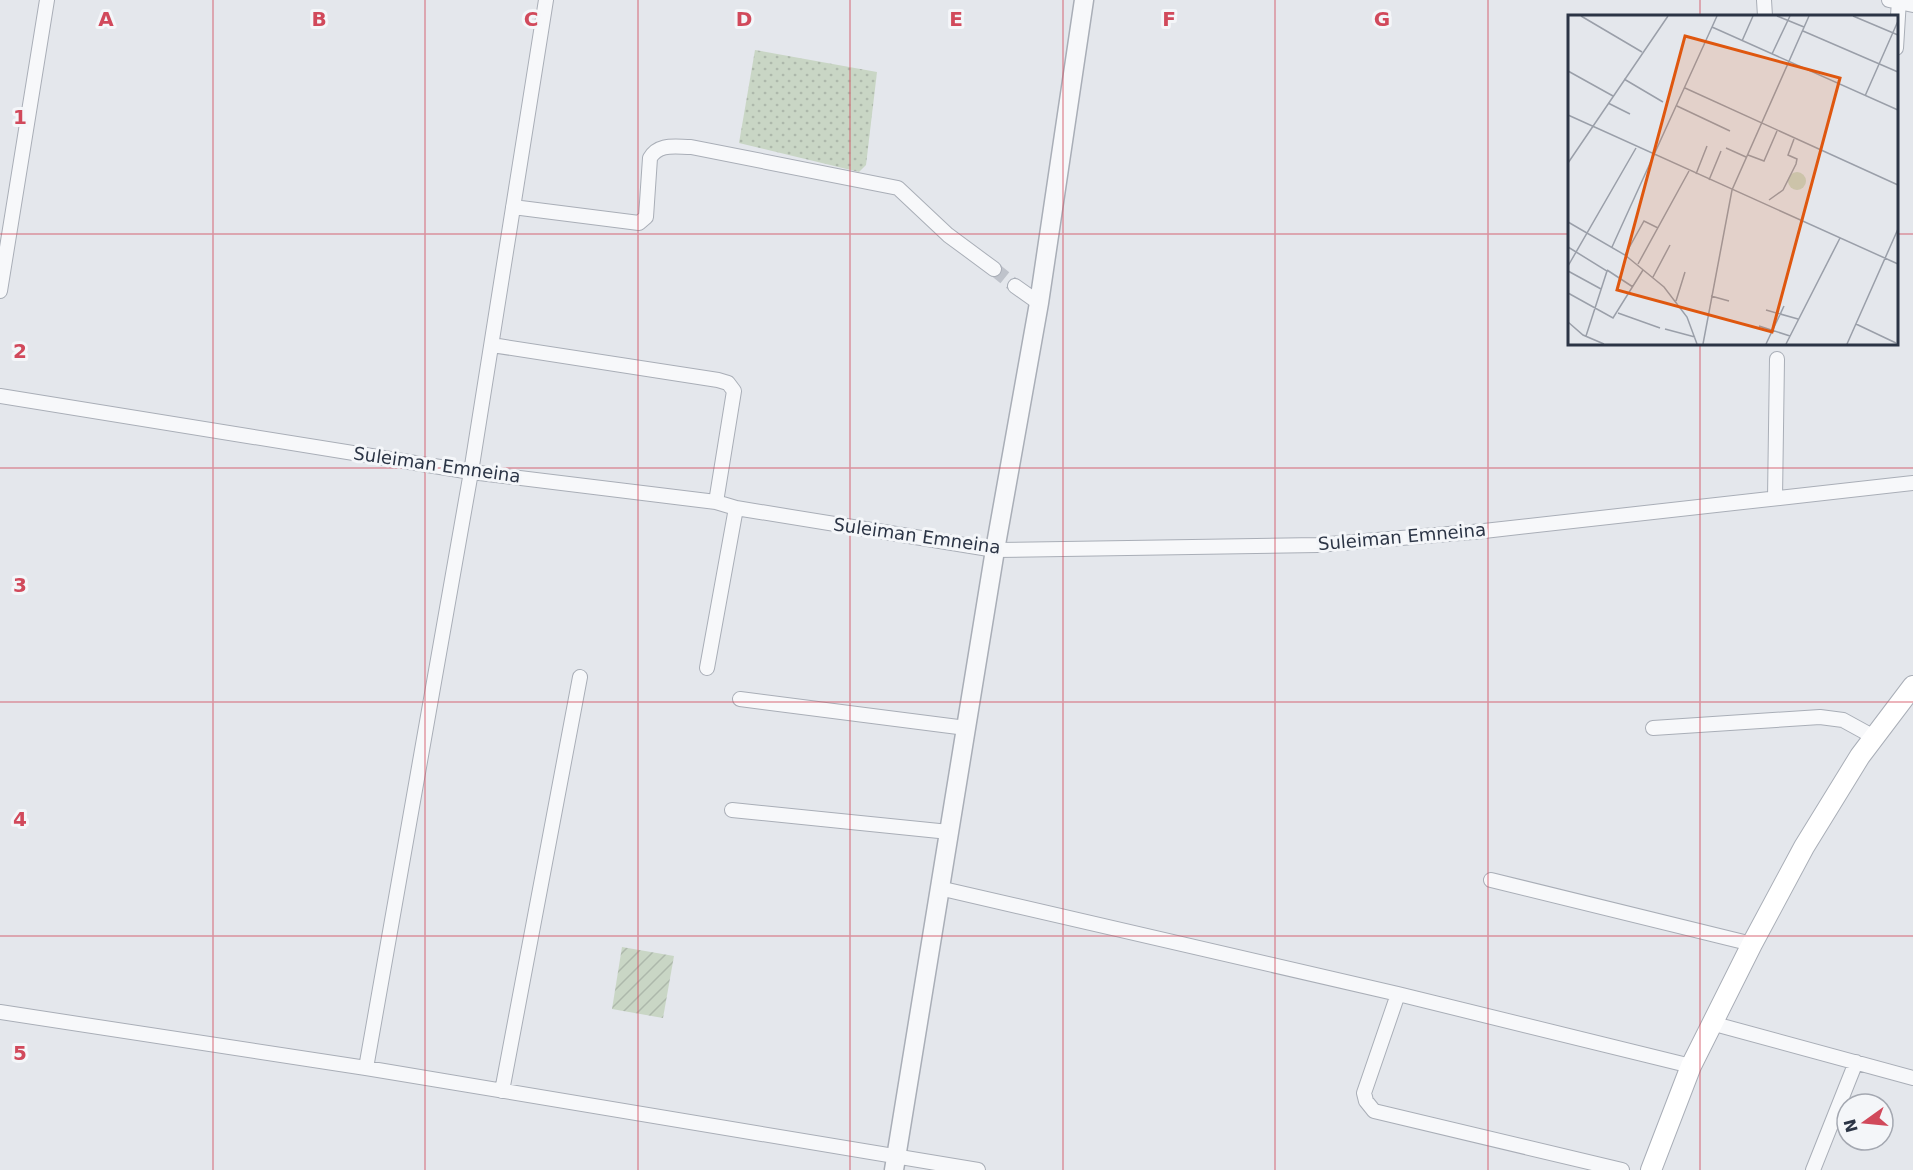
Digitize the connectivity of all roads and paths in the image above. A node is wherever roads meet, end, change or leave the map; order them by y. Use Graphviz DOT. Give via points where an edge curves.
graph roads {
  1 [pos="47,0"];
  2 [pos="546,0"];
  3 [pos="1084,0"];
  4 [pos="1764,0"];
  5 [pos="1900,2"];
  6 [pos="1765,15"];
  7 [pos="1898,25"];
  8 [pos="513,207"];
  9 [pos="994,269"];
  10 [pos="1015,286"];
  11 [pos="0,291"];
  12 [pos="1039,303"];
  13 [pos="492,345"];
  14 [pos="1777,359"];
  15 [pos="0,396"];
  16 [pos="471,472"];
  17 [pos="1913,483"];
  18 [pos="1775,498"];
  19 [pos="716,502"];
  20 [pos="736,508"];
  21 [pos="995,550"];
  22 [pos="707,668"];
  23 [pos="580,677"];
  24 [pos="1913,686"];
  25 [pos="740,699"];
  26 [pos="966,728"];
  27 [pos="1653,728"];
  28 [pos="1874,737"];
  29 [pos="732,810"];
  30 [pos="949,832"];
  31 [pos="1491,880"];
  32 [pos="939,888"];
  33 [pos="1752,944"];
  34 [pos="1398,994"];
  35 [pos="0,1012"];
  36 [pos="1711,1023"];
  37 [pos="1856,1062"];
  38 [pos="1691,1066"];
  39 [pos="366,1068"];
  40 [pos="1913,1078"];
  41 [pos="502,1091"];
  42 [pos="895,1163"];
  43 [pos="978,1170"];
  44 [pos="1622,1170"];
  45 [pos="1652,1170"];
  46 [pos="1813,1170"];
  1 -- 11 [label="street"];
  2 -- 8 [label="street"];
  3 -- 12 [label="street"];
  4 -- 6 [label="street"];
  5 -- 7 [label="street"];
  8 -- 9 [label="street" via="639,223 646,217 653,153 664,147 691,147 898,188 948,235"];
  8 -- 13 [label="street"];
  10 -- 12 [label="street"];
  12 -- 21 [label="street"];
  13 -- 16 [label="street"];
  13 -- 19 [label="street" via="728,383 734,392"];
  14 -- 18 [label="street"];
  15 -- 16 [label="street, Suleiman Emneina"];
  16 -- 19 [label="street, Suleiman Emneina"];
  16 -- 39 [label="street"];
  17 -- 18 [label="street, Suleiman Emneina"];
  18 -- 21 [label="street, Suleiman Emneina" via="1484,531 1318,545"];
  19 -- 20 [label="street, Suleiman Emneina"];
  20 -- 21 [label="street, Suleiman Emneina"];
  20 -- 22 [label="street"];
  21 -- 26 [label="street"];
  23 -- 41 [label="street"];
  24 -- 28 [label="main road"];
  25 -- 26 [label="street"];
  26 -- 30 [label="street"];
  27 -- 28 [label="street" via="1820,717 1843,720"];
  28 -- 33 [label="main road" via="1828,806"];
  29 -- 30 [label="street"];
  30 -- 32 [label="street"];
  31 -- 33 [label="street"];
  32 -- 34 [label="street"];
  32 -- 42 [label="street"];
  33 -- 36 [label="main road"];
  34 -- 38 [label="street"];
  34 -- 44 [label="street" via="1365,1086 1366,1101 1374,1111"];
  35 -- 39 [label="street"];
  36 -- 37 [label="street"];
  36 -- 38 [label="main road"];
  37 -- 40 [label="street"];
  37 -- 46 [label="street"];
  38 -- 45 [label="main road"];
  39 -- 41 [label="street"];
  41 -- 42 [label="street"];
  42 -- 43 [label="street"];
}
